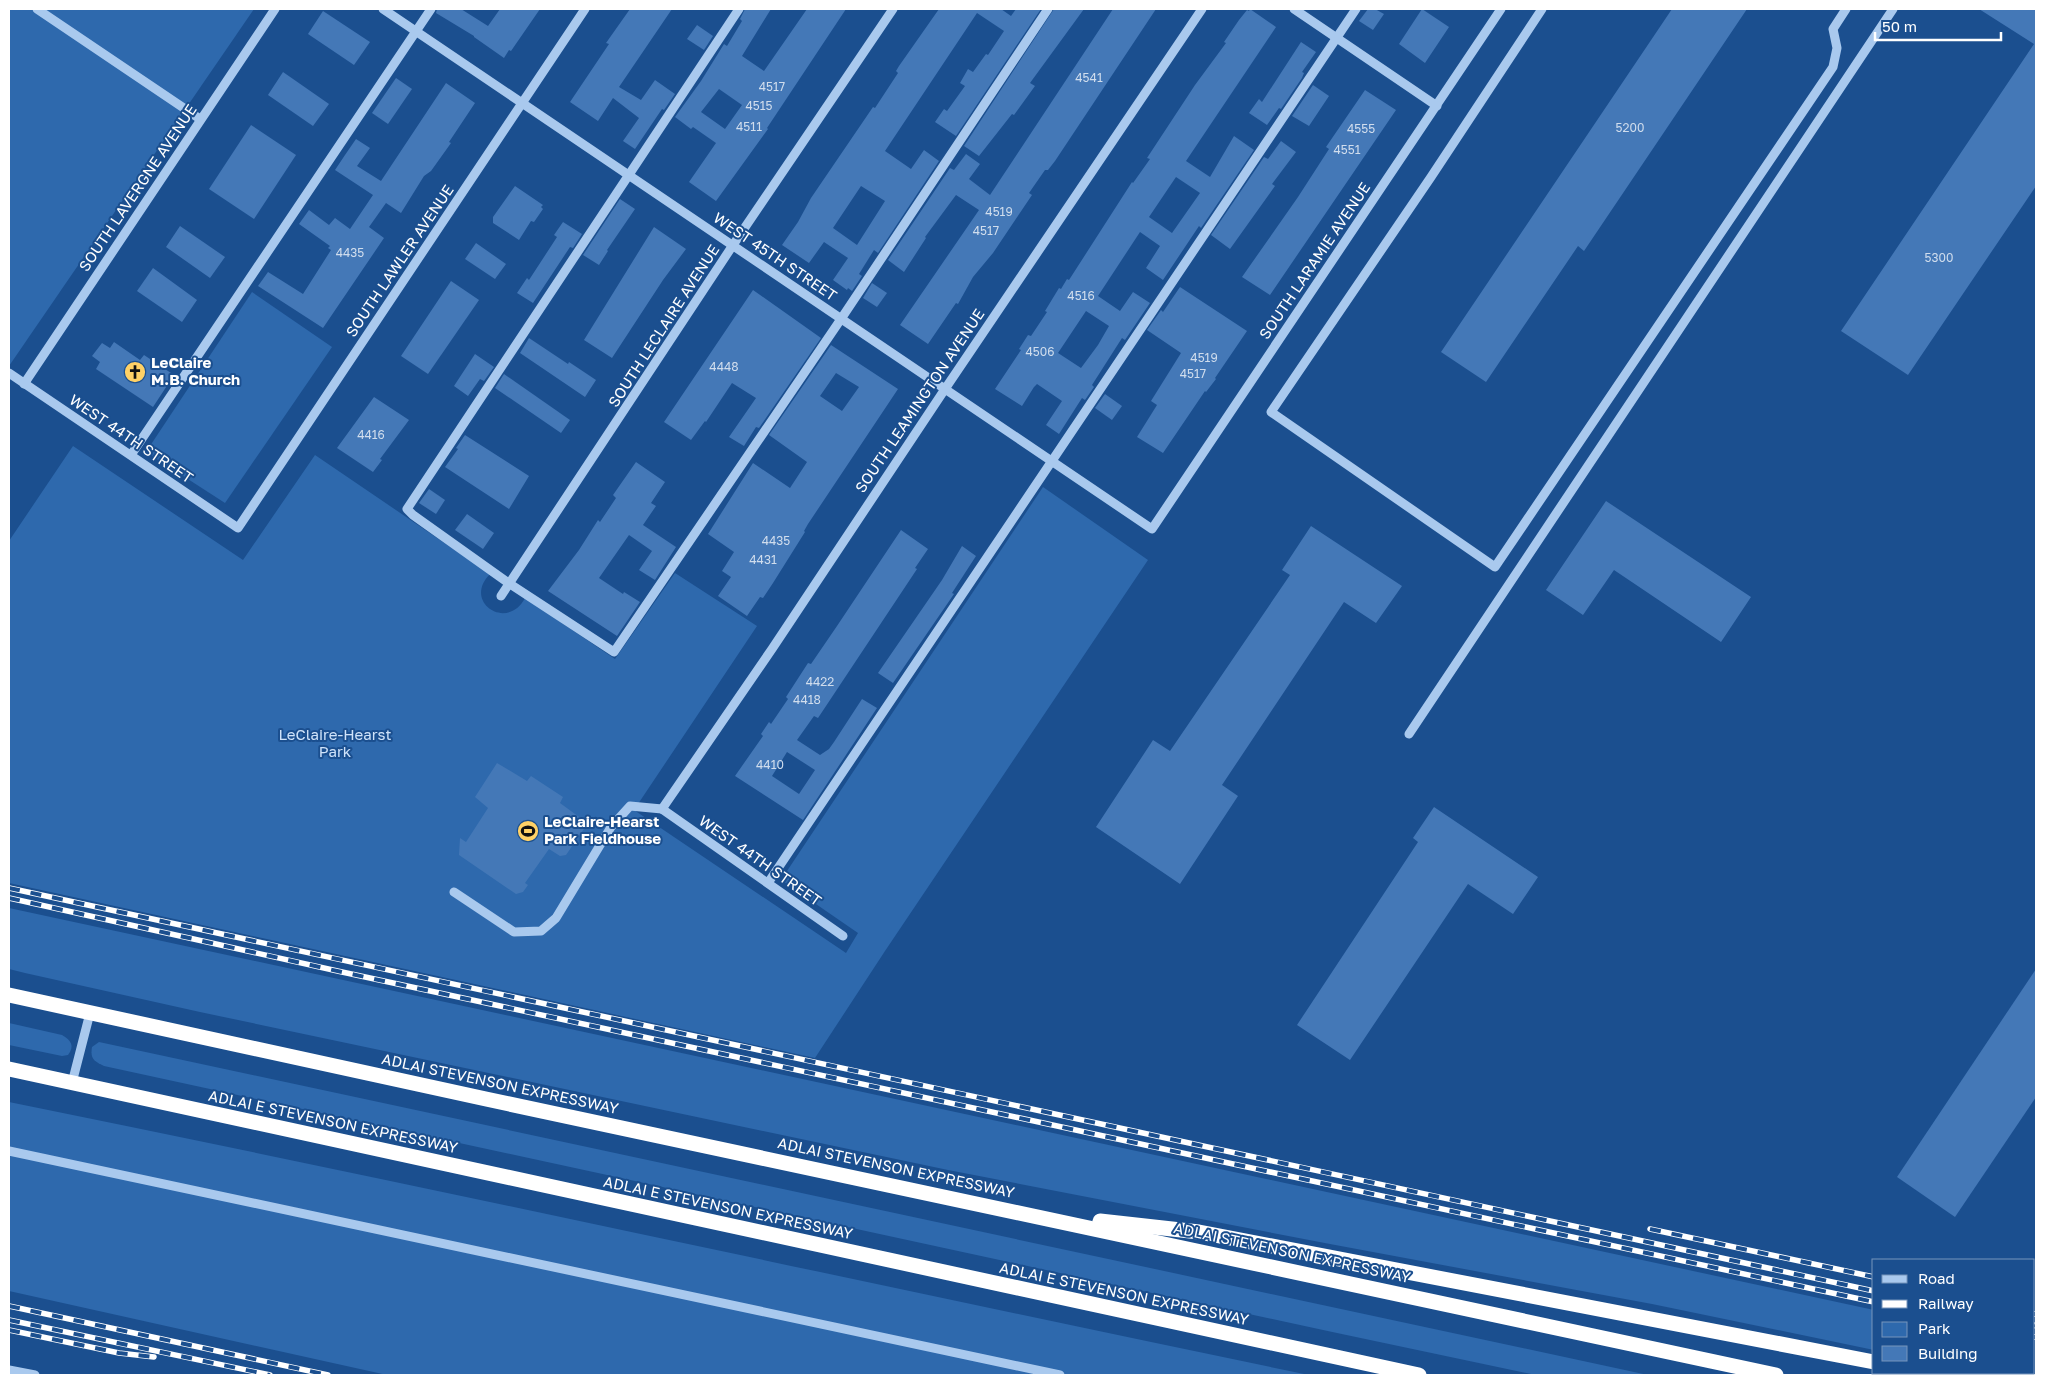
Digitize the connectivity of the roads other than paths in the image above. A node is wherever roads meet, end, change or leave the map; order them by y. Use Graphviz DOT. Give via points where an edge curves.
graph roads {
  1 [pos="38,9"];
  2 [pos="275,9"];
  3 [pos="383,9"];
  4 [pos="431,9"];
  5 [pos="585,9"];
  6 [pos="739,9"];
  7 [pos="893,9"];
  8 [pos="1048,9"];
  9 [pos="1202,9"];
  10 [pos="1294,9"];
  11 [pos="1356,9"];
  12 [pos="1501,9"];
  13 [pos="1542,9"];
  14 [pos="1846,9"];
  15 [pos="1893,9"];
  16 [pos="416,31"];
  17 [pos="1337,38"];
  18 [pos="522,103"];
  19 [pos="1437,106"];
  20 [pos="200,120"];
  21 [pos="628,174"];
  22 [pos="733,246"];
  23 [pos="841,319"];
  24 [pos="9,373"];
  25 [pos="24,384"];
  26 [pos="944,389"];
  27 [pos="130,455"];
  28 [pos="1052,461"];
  29 [pos="238,528"];
  30 [pos="1152,529"];
  31 [pos="510,584"];
  32 [pos="501,596"];
  33 [pos="1409,734"];
  34 [pos="662,809"];
  35 [pos="768,883"];
  36 [pos="454,892"];
  37 [pos="843,936"];
  38 [pos="9,995"];
  39 [pos="90,1013"];
  40 [pos="9,1069"];
  41 [pos="72,1083"];
  42 [pos="9,1151"];
  43 [pos="1019,1212"];
  44 [pos="1872,1362"];
  45 [pos="1377,1366"];
  46 [pos="9,1370"];
  47 [pos="35,1375"];
  48 [pos="1060,1375"];
  49 [pos="1404,1375"];
  50 [pos="1419,1375"];
  51 [pos="1776,1375"];
  1 -- 20 [label="street"];
  2 -- 20 [label="street, SOUTH LAVERGNE AVENUE"];
  3 -- 16 [label="street, WEST 45TH STREET"];
  4 -- 16 [label="street"];
  5 -- 18 [label="street, SOUTH LAWLER AVENUE"];
  6 -- 21 [label="street"];
  7 -- 22 [label="street, SOUTH LECLAIRE AVENUE"];
  8 -- 23 [label="street"];
  9 -- 26 [label="street, SOUTH LEAMINGTON AVENUE"];
  10 -- 17 [label="street"];
  11 -- 17 [label="street"];
  12 -- 19 [label="street, SOUTH LARAMIE AVENUE"];
  13 -- 14 [label="street" via="1271,412 1495,567 1833,67 1838,48 1833,29"];
  15 -- 33 [label="street"];
  16 -- 18 [label="street, WEST 45TH STREET"];
  16 -- 27 [label="street"];
  17 -- 19 [label="street"];
  17 -- 28 [label="street"];
  18 -- 21 [label="street, WEST 45TH STREET"];
  18 -- 29 [label="street, SOUTH LAWLER AVENUE"];
  19 -- 30 [label="street, SOUTH LARAMIE AVENUE"];
  20 -- 25 [label="street, SOUTH LAVERGNE AVENUE"];
  21 -- 22 [label="street, WEST 45TH STREET"];
  21 -- 31 [label="street" via="408,505 407,509 413,516"];
  22 -- 23 [label="street, WEST 45TH STREET"];
  22 -- 31 [label="street, SOUTH LECLAIRE AVENUE"];
  23 -- 26 [label="street, WEST 45TH STREET"];
  23 -- 31 [label="street" via="614,652"];
  24 -- 25 [label="street, WEST 44TH STREET"];
  25 -- 27 [label="street, WEST 44TH STREET"];
  26 -- 28 [label="street, WEST 45TH STREET"];
  26 -- 34 [label="street, SOUTH LEAMINGTON AVENUE"];
  27 -- 29 [label="street, WEST 44TH STREET"];
  28 -- 30 [label="street, WEST 45TH STREET"];
  28 -- 35 [label="street"];
  31 -- 32 [label="street, SOUTH LECLAIRE AVENUE"];
  34 -- 35 [label="street, WEST 44TH STREET"];
  34 -- 36 [label="street" via="630,806 611,827 556,918 540,931 514,932"];
  35 -- 37 [label="street, WEST 44TH STREET"];
  38 -- 39 [label="highway, ADLAI STEVENSON EXPRESSWAY"];
  39 -- 41 [label="street"];
  39 -- 43 [label="highway, ADLAI STEVENSON EXPRESSWAY"];
  40 -- 41 [label="highway, ADLAI E STEVENSON EXPRESSWAY"];
  41 -- 45 [label="highway, ADLAI E STEVENSON EXPRESSWAY"];
  42 -- 48 [label="street"];
  43 -- 44 [label="highway" via="1199,1232"];
  43 -- 51 [label="highway, ADLAI STEVENSON EXPRESSWAY"];
  45 -- 49 [label="highway"];
  45 -- 50 [label="highway"];
  46 -- 47 [label="street"];
}
